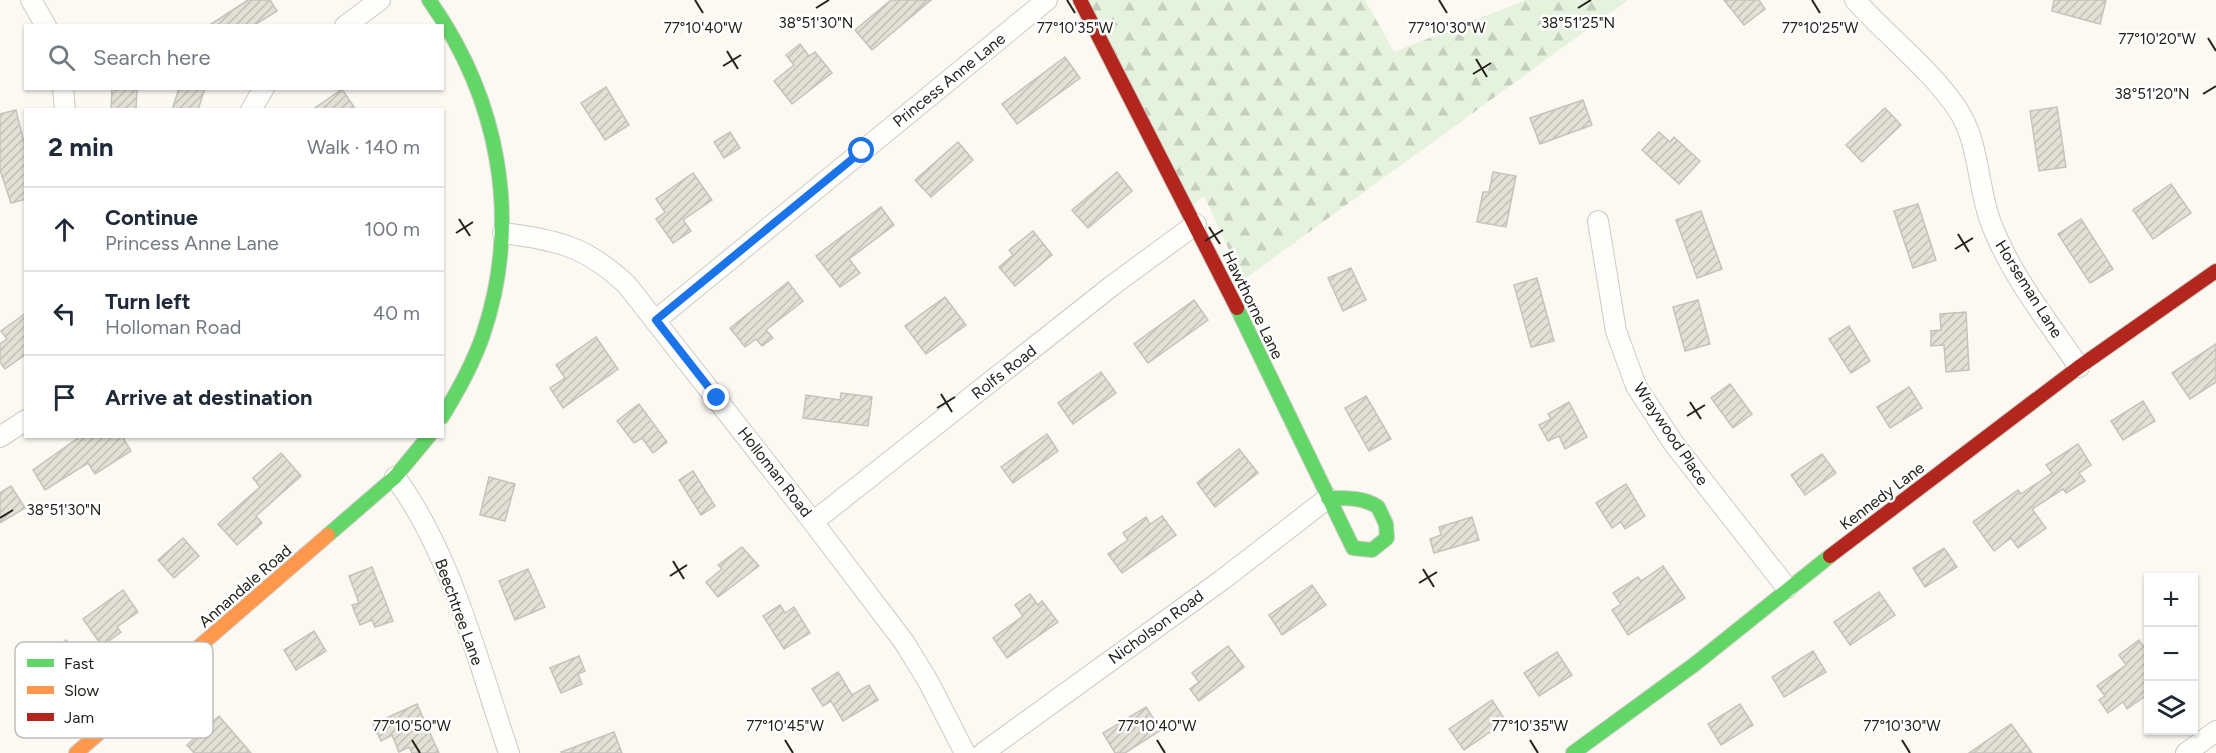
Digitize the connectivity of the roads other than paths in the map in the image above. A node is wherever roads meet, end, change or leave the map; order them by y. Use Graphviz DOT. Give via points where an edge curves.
graph roads {
  1 [pos="31,0"];
  2 [pos="380,0"];
  3 [pos="429,0"];
  4 [pos="1047,0"];
  5 [pos="1080,0"];
  6 [pos="1855,0"];
  7 [pos="45,24"];
  8 [pos="348,24"];
  9 [pos="444,24"];
  10 [pos="444,24"];
  11 [pos="63,90"];
  12 [pos="263,90"];
  13 [pos="65,108"];
  14 [pos="252,108"];
  15 [pos="1598,221"];
  16 [pos="1196,224"];
  17 [pos="503,232"];
  18 [pos="2216,271"];
  19 [pos="656,320"];
  20 [pos="2079,367"];
  21 [pos="444,413"];
  22 [pos="24,421"];
  23 [pos="1,434"];
  24 [pos="427,438"];
  25 [pos="395,477"];
  26 [pos="1328,498"];
  27 [pos="813,522"];
  28 [pos="1787,588"];
  29 [pos="204,642"];
  30 [pos="2216,731"];
  31 [pos="93,738"];
  32 [pos="76,753"];
  33 [pos="509,753"];
  34 [pos="965,753"];
  35 [pos="982,753"];
  36 [pos="1574,753"];
  37 [pos="2186,753"];
  1 -- 7 [label="street"];
  2 -- 8 [label="street"];
  3 -- 9 [label="street"];
  4 -- 19 [label="street, Princess Anne Lane"];
  5 -- 16 [label="street, Hawthorne Lane"];
  6 -- 20 [label="street, Horseman Lane" via="1941,87 1959,111 1971,137 1990,221 2002,250"];
  10 -- 17 [label="street" via="470,66 491,128"];
  11 -- 13 [label="street"];
  12 -- 14 [label="street"];
  15 -- 28 [label="street, Wraywood Place" via="1616,332 1636,386 1674,444"];
  16 -- 26 [label="street, Hawthorne Lane"];
  16 -- 27 [label="street, Rolfs Road"];
  17 -- 19 [label="street, Holloman Road" via="558,241 586,252 610,268"];
  17 -- 21 [label="street" via="492,304 478,350"];
  18 -- 20 [label="street, Kennedy Lane"];
  19 -- 27 [label="street, Holloman Road"];
  20 -- 28 [label="street, Kennedy Lane"];
  22 -- 23 [label="street"];
  24 -- 25 [label="street, Annandale Road"];
  25 -- 29 [label="street, Annandale Road"];
  25 -- 33 [label="street, Beechtree Lane" via="425,522"];
  26 -- 26 [label="street, Hawthorne Lane" via="1353,548 1367,552 1378,548 1387,538 1388,523 1381,509 1368,499"];
  26 -- 35 [label="street, Nicholson Road" via="1222,580"];
  27 -- 34 [label="street, Holloman Road" via="904,642"];
  28 -- 36 [label="street, Kennedy Lane" via="1695,664"];
  30 -- 37 [label="street"];
  31 -- 32 [label="street, Annandale Road"];
}
